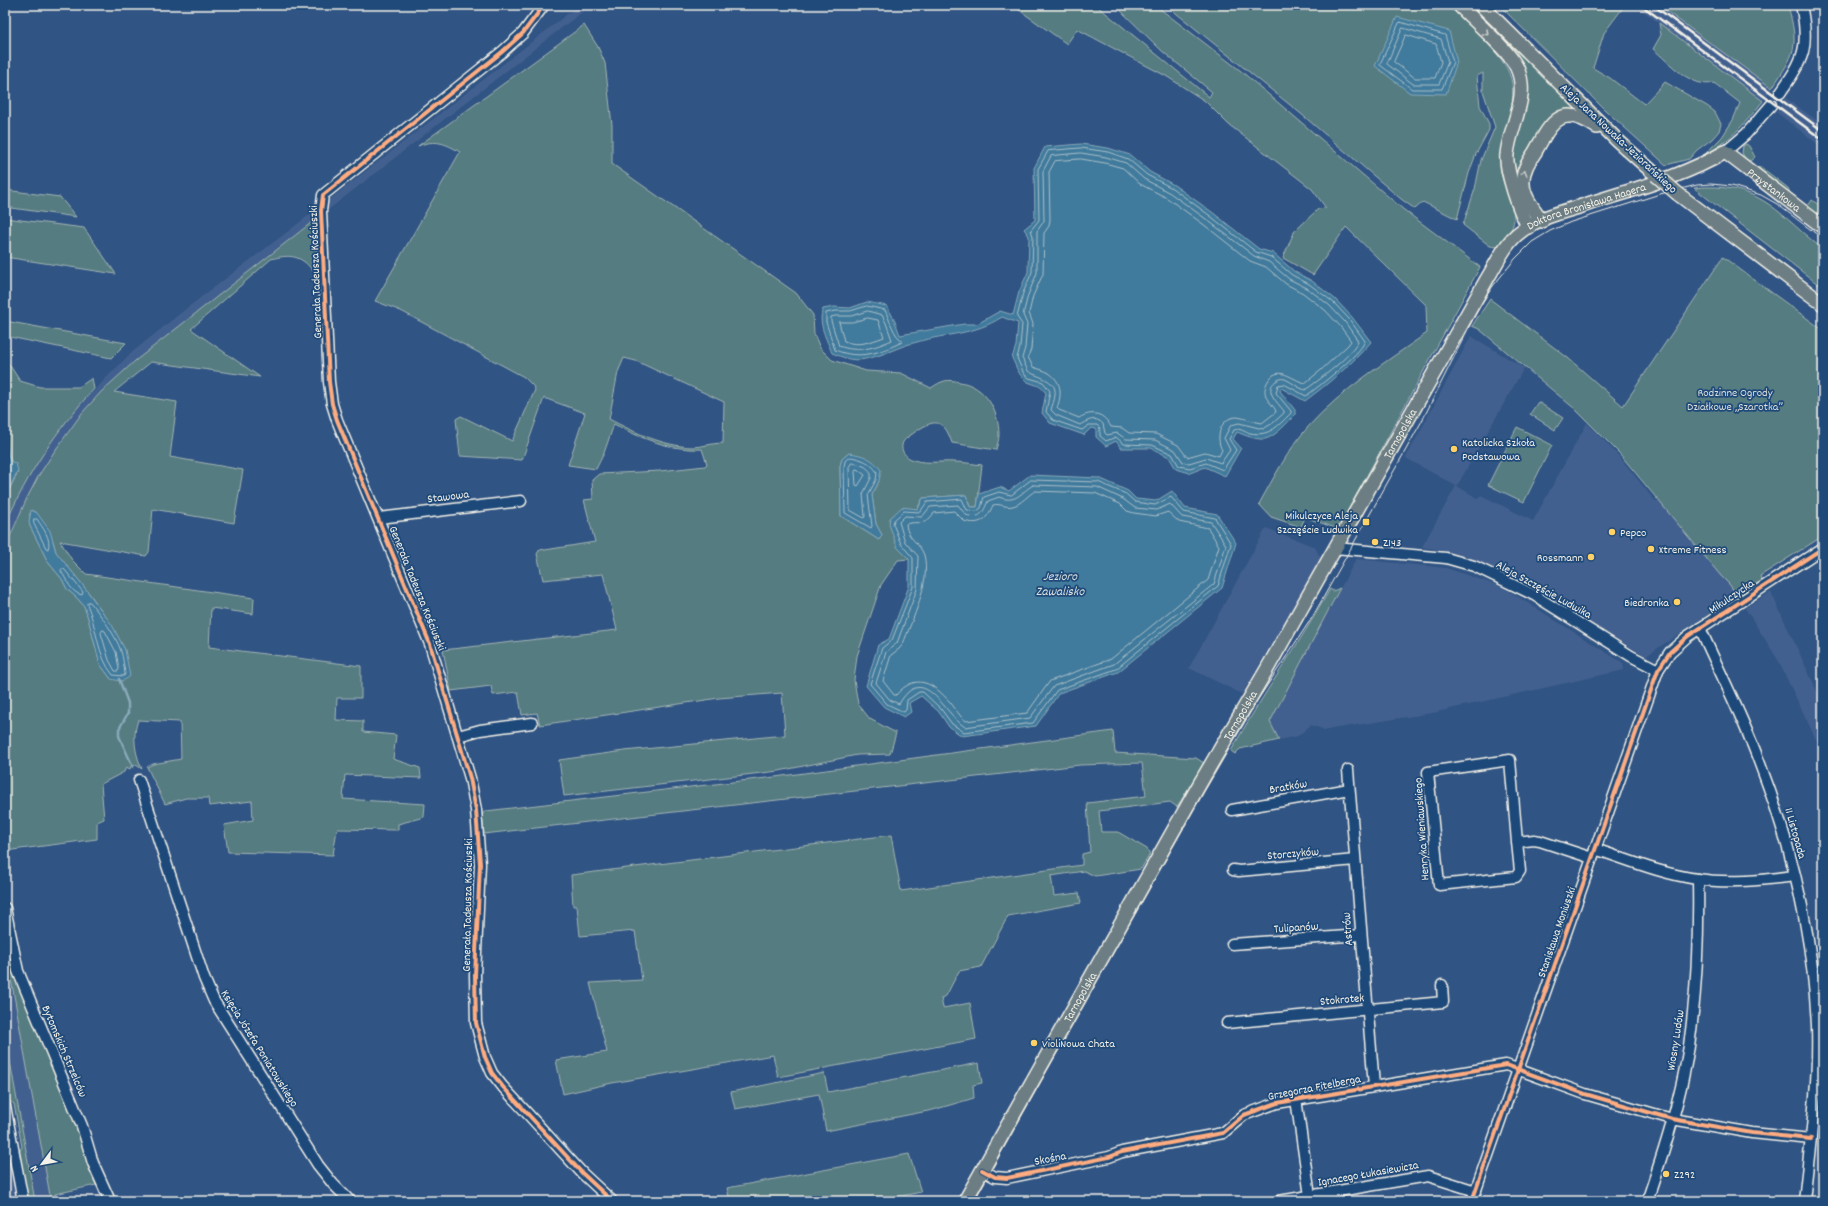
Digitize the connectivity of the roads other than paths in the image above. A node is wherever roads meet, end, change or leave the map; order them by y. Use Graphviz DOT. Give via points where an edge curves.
graph roads {
  1 [pos="544,5"];
  2 [pos="1459,5"];
  3 [pos="1481,5"];
  4 [pos="1493,5"];
  5 [pos="1801,5"];
  6 [pos="1780,93"];
  7 [pos="1772,105"];
  8 [pos="1617,140"];
  9 [pos="1725,152"];
  10 [pos="1660,173"];
  11 [pos="1682,192"];
  12 [pos="1542,221"];
  13 [pos="1823,227"];
  14 [pos="1524,230"];
  15 [pos="1823,294"];
  16 [pos="1823,304"];
  17 [pos="521,501"];
  18 [pos="379,518"];
  19 [pos="1336,548"];
  20 [pos="1823,548"];
  21 [pos="1700,628"];
  22 [pos="1658,670"];
  23 [pos="532,723"];
  24 [pos="458,736"];
  25 [pos="1348,770"];
  26 [pos="139,780"];
  27 [pos="1349,788"];
  28 [pos="1232,810"];
  29 [pos="1517,842"];
  30 [pos="1593,853"];
  31 [pos="1355,860"];
  32 [pos="1233,870"];
  33 [pos="1795,876"];
  34 [pos="1698,879"];
  35 [pos="5,908"];
  36 [pos="1361,935"];
  37 [pos="1232,944"];
  38 [pos="1442,985"];
  39 [pos="1366,1010"];
  40 [pos="1227,1023"];
  41 [pos="1518,1069"];
  42 [pos="1374,1086"];
  43 [pos="1296,1099"];
  44 [pos="5,1106"];
  45 [pos="1672,1119"];
  46 [pos="1811,1139"];
  47 [pos="1122,1152"];
  48 [pos="982,1170"];
  49 [pos="1310,1196"];
  50 [pos="1474,1196"];
  51 [pos="23,1201"];
  52 [pos="110,1201"];
  53 [pos="350,1201"];
  54 [pos="612,1201"];
  55 [pos="965,1201"];
  56 [pos="1279,1201"];
  57 [pos="1647,1201"];
  58 [pos="1804,1201"];
  1 -- 18 [label="street, Generała Tadeusza Kościuszki" via="522,33 480,71 323,195 321,219 332,404"];
  2 -- 14 [label="main road, one-way" via="1512,60 1519,75 1520,100 1507,162"];
  3 -- 8 [label="main road, Aleja Jana Nowaka-Jeziorańskiego"];
  4 -- 10 [label="main road, Aleja Jana Nowaka-Jeziorańskiego"];
  5 -- 6 [label="street" via="1805,45 1802,59"];
  7 -- 9 [label="street, Doktora Bronisława Hagera" via="1746,134"];
  8 -- 10 [label="main road, Aleja Jana Nowaka-Jeziorańskiego"];
  12 -- 8 [label="main road, one-way" via="1528,200 1522,181 1526,166 1550,125 1559,118 1570,116 1586,120"];
  9 -- 12 [label="main road, Doktora Bronisława Hagera" via="1673,176"];
  9 -- 13 [label="main road, Przystankowa"];
  10 -- 11 [label="main road, Aleja Jana Nowaka-Jeziorańskiego, bridge"];
  11 -- 15 [label="main road, Aleja Jana Nowaka-Jeziorańskiego"];
  11 -- 16 [label="main road, Aleja Jana Nowaka-Jeziorańskiego"];
  12 -- 14 [label="main road, Doktora Bronisława Hagera"];
  14 -- 19 [label="main road, Tarnopolska" via="1508,245 1487,279"];
  17 -- 18 [label="street, Stawowa"];
  18 -- 24 [label="street, Generała Tadeusza Kościuszki" via="430,644"];
  19 -- 22 [label="street, Aleja Szczęście Ludwika" via="1446,558 1474,566 1534,595"];
  19 -- 48 [label="main road, Tarnopolska" via="1201,781"];
  20 -- 21 [label="street, Mikulczycka"];
  21 -- 22 [label="street, Mikulczycka" via="1670,652"];
  21 -- 33 [label="street, 11 Listopada" via="1760,763"];
  22 -- 30 [label="street, Stanisława Moniuszki"];
  23 -- 24 [label="street" via="480,730"];
  24 -- 54 [label="street, Generała Tadeusza Kościuszki" via="470,778 479,837 474,996 476,1023 485,1057 492,1073 503,1087 583,1174"];
  25 -- 27 [label="street, Astrów"];
  26 -- 53 [label="street, Księcia Józefa Poniatowskiego" via="214,1001 318,1165"];
  27 -- 28 [label="street, Bratków"];
  27 -- 31 [label="street, Astrów"];
  29 -- 29 [label="street, Henryka Wieniawskiego" via="1520,871 1516,877 1439,885 1428,772 1510,760"];
  29 -- 30 [label="street" via="1540,841"];
  30 -- 34 [label="street"];
  30 -- 41 [label="street, Stanisława Moniuszki"];
  31 -- 32 [label="street, Storczyków"];
  31 -- 36 [label="street, Astrów"];
  33 -- 34 [label="street" via="1745,881"];
  33 -- 46 [label="street, 11 Listopada" via="1810,955 1817,1026 1816,1088"];
  34 -- 45 [label="street, Wiosny Ludów" via="1699,924 1694,1005 1688,1047"];
  35 -- 52 [label="street, Bytomskich Strzelców" via="18,970"];
  36 -- 37 [label="street, Tulipanów"];
  36 -- 39 [label="street, Astrów"];
  38 -- 39 [label="street, Stokrotek" via="1443,1002"];
  39 -- 40 [label="street, Stokrotek"];
  39 -- 42 [label="street, Astrów"];
  41 -- 42 [label="street, Grzegorza Fitelberga" via="1502,1066"];
  41 -- 45 [label="street, Grzegorza Fitelberga" via="1585,1094"];
  41 -- 50 [label="street, Stanisława Moniuszki"];
  42 -- 43 [label="street, Grzegorza Fitelberga"];
  43 -- 47 [label="street, Grzegorza Fitelberga" via="1253,1110 1239,1118 1223,1133"];
  43 -- 49 [label="street, Ignacego Łukasiewicza"];
  44 -- 51 [label="street"];
  45 -- 46 [label="street, Grzegorza Fitelberga" via="1752,1133"];
  45 -- 57 [label="street, Wiosny Ludów"];
  46 -- 58 [label="street, 11 Listopada"];
  47 -- 48 [label="street, Skośna" via="1109,1157 1007,1178 995,1177"];
  48 -- 55 [label="main road, Tarnopolska"];
  49 -- 50 [label="street, Ignacego Łukasiewicza" via="1428,1176"];
  49 -- 56 [label="street, Ignacego Łukasiewicza"];
}
